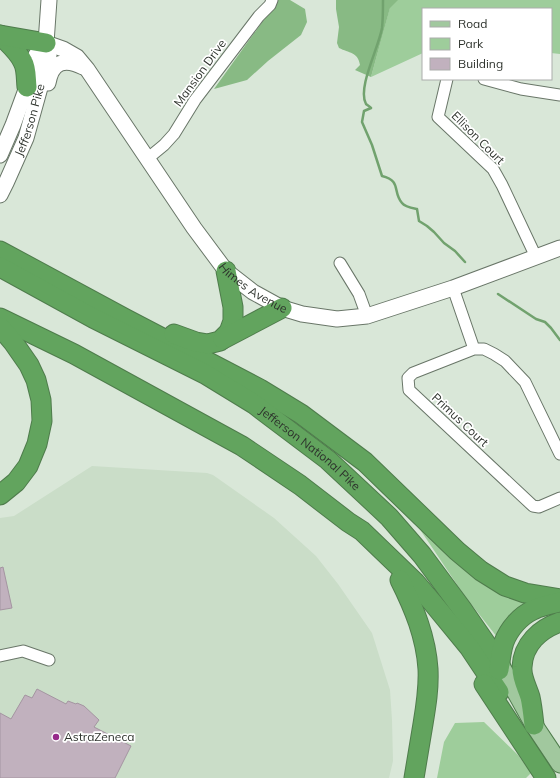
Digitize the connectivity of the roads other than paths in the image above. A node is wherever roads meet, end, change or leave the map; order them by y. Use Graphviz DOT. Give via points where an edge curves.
graph roads {
  1 [pos="49,0"];
  2 [pos="272,0"];
  3 [pos="0,35"];
  4 [pos="46,43"];
  5 [pos="87,69"];
  6 [pos="447,80"];
  7 [pos="488,80"];
  8 [pos="27,87"];
  9 [pos="560,95"];
  10 [pos="26,138"];
  11 [pos="0,155"];
  12 [pos="147,159"];
  13 [pos="0,195"];
  14 [pos="560,248"];
  15 [pos="0,251"];
  16 [pos="536,257"];
  17 [pos="340,262"];
  18 [pos="0,268"];
  19 [pos="226,271"];
  20 [pos="453,288"];
  21 [pos="282,308"];
  22 [pos="367,316"];
  23 [pos="0,318"];
  24 [pos="126,319"];
  25 [pos="0,327"];
  26 [pos="220,341"];
  27 [pos="474,349"];
  28 [pos="560,454"];
  29 [pos="365,462"];
  30 [pos="0,495"];
  31 [pos="560,498"];
  32 [pos="348,522"];
  33 [pos="400,580"];
  34 [pos="560,599"];
  35 [pos="560,602"];
  36 [pos="462,608"];
  37 [pos="560,622"];
  38 [pos="0,656"];
  39 [pos="49,660"];
  40 [pos="500,664"];
  41 [pos="499,692"];
  42 [pos="534,725"];
  43 [pos="560,764"];
  44 [pos="560,772"];
  45 [pos="414,778"];
  46 [pos="546,778"];
  47 [pos="554,778"];
  1 -- 4 [label="street, Jefferson Pike"];
  2 -- 12 [label="street, Mansion Drive" via="195,100 174,134"];
  3 -- 4 [label="highway"];
  3 -- 8 [label="highway" via="24,63"];
  4 -- 5 [label="street, Himes Avenue" via="77,57"];
  4 -- 8 [label="street, Jefferson Pike" via="36,55"];
  4 -- 10 [label="street, Jefferson Pike" via="49,54"];
  5 -- 10 [label="street" via="68,62 56,65 49,78 37,126"];
  5 -- 12 [label="street, Himes Avenue"];
  6 -- 16 [label="street, Ellison Court" via="438,117 493,169"];
  7 -- 9 [label="street" via="521,89"];
  8 -- 11 [label="street, Jefferson Pike"];
  10 -- 13 [label="street, Jefferson Pike"];
  12 -- 19 [label="street, Himes Avenue"];
  14 -- 16 [label="street, Himes Avenue"];
  15 -- 24 [label="highway"];
  16 -- 20 [label="street, Himes Avenue"];
  17 -- 22 [label="street" via="359,294"];
  18 -- 36 [label="highway, Jefferson National Pike" via="205,374 254,404 328,460 389,517"];
  19 -- 21 [label="street, Himes Avenue" via="254,292"];
  19 -- 26 [label="highway" via="233,321 229,332"];
  20 -- 22 [label="street, Himes Avenue"];
  20 -- 27 [label="street"];
  21 -- 22 [label="street, Himes Avenue" via="302,314 338,319"];
  21 -- 26 [label="highway"];
  23 -- 32 [label="highway" via="74,354 242,446 300,485"];
  24 -- 26 [label="highway" via="196,342 208,344"];
  24 -- 29 [label="highway" via="278,399"];
  25 -- 30 [label="highway" via="14,342 36,380 41,400 42,421 37,444 28,466 16,482"];
  27 -- 28 [label="street" via="484,349 505,361 525,382"];
  27 -- 31 [label="street, Primus Court" via="412,373 408,378 409,390 533,506 539,507"];
  29 -- 34 [label="highway" via="481,571 505,586 525,593"];
  29 -- 36 [label="highway" via="408,519"];
  32 -- 33 [label="highway"];
  32 -- 41 [label="highway" via="362,530 415,582 469,648"];
  33 -- 45 [label="highway" via="420,628 428,669"];
  33 -- 46 [label="highway" via="467,660"];
  35 -- 40 [label="highway" via="532,610 515,624 504,641"];
  36 -- 40 [label="highway, Jefferson National Pike"];
  37 -- 42 [label="highway" via="542,630 528,647 524,657 522,674 530,696"];
  38 -- 39 [label="street" via="22,652"];
  40 -- 41 [label="highway"];
  40 -- 42 [label="main road, Jefferson National Pike"];
  41 -- 42 [label="main road" via="518,719"];
  42 -- 43 [label="main road, Jefferson National Pike"];
  44 -- 47 [label="highway"];
}
